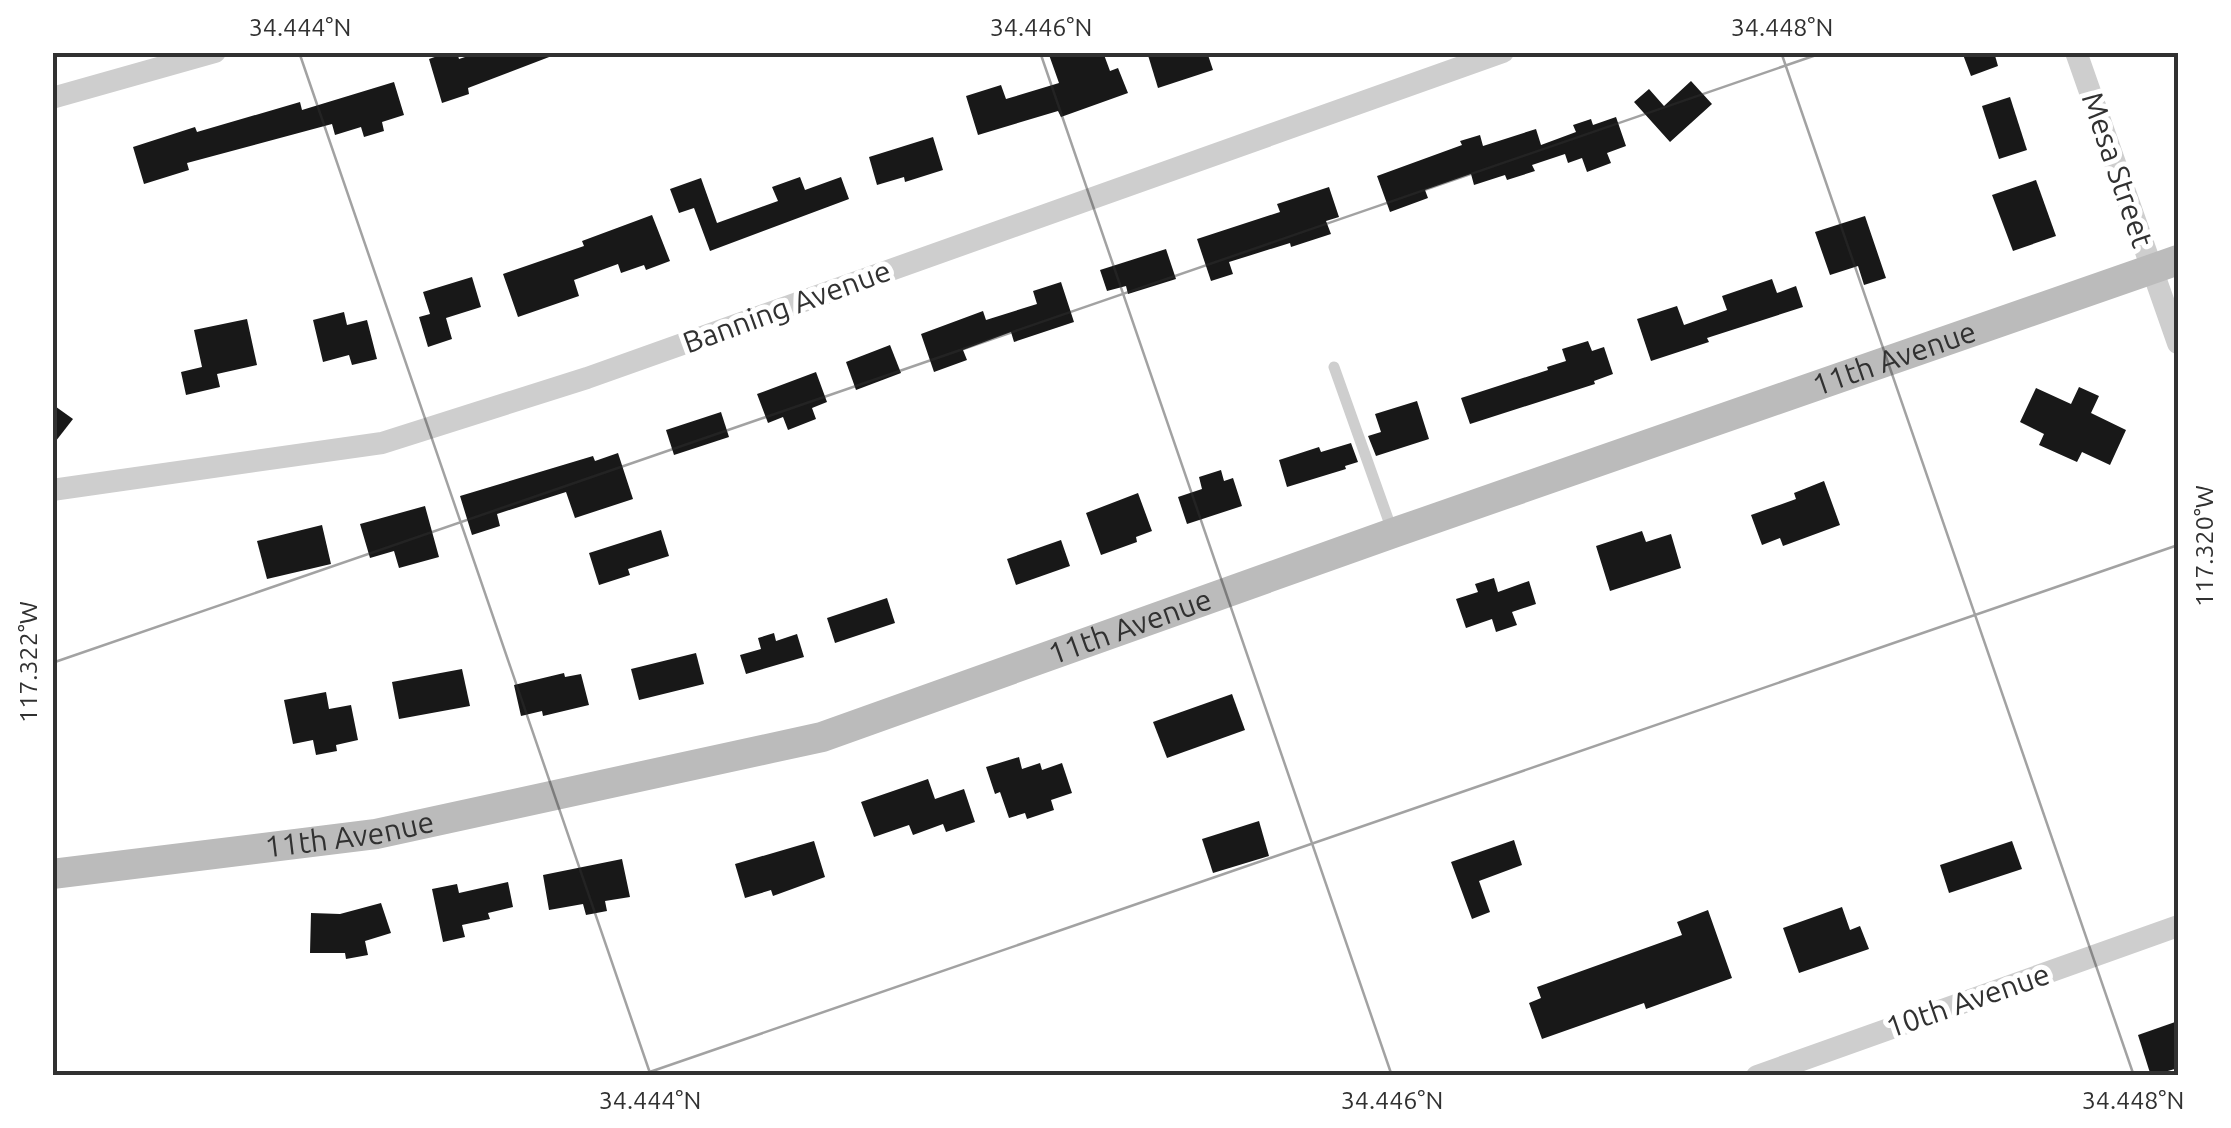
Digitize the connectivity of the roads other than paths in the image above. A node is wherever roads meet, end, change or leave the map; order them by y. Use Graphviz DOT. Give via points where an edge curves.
graph roads {
  1 [pos="215,52"];
  2 [pos="1503,52"];
  3 [pos="2076,52"];
  4 [pos="52,98"];
  5 [pos="2165,264"];
  6 [pos="2178,343"];
  7 [pos="1334,367"];
  8 [pos="52,490"];
  9 [pos="1393,533"];
  10 [pos="52,874"];
  11 [pos="2178,926"];
  12 [pos="1757,1076"];
  1 -- 4 [label="street"];
  2 -- 8 [label="street, Banning Avenue" via="588,378 382,443"];
  3 -- 5 [label="street, Mesa Street"];
  5 -- 6 [label="street, Mesa Street"];
  5 -- 9 [label="main road, 11th Avenue"];
  7 -- 9 [label="lane"];
  9 -- 10 [label="main road, 11th Avenue" via="822,738 376,834"];
  11 -- 12 [label="street, 10th Avenue"];
}
